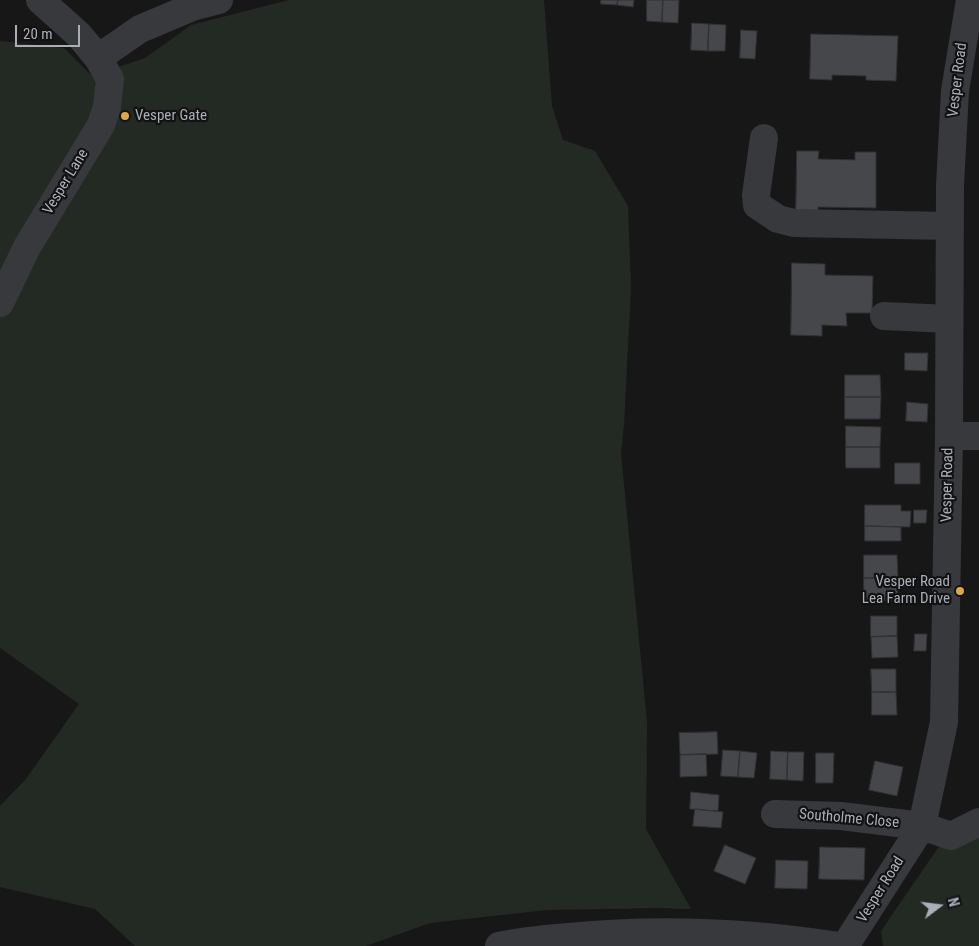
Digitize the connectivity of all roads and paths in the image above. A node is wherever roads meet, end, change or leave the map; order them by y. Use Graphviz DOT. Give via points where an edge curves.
graph roads {
  1 [pos="40,0"];
  2 [pos="219,0"];
  3 [pos="970,0"];
  4 [pos="98,58"];
  5 [pos="764,138"];
  6 [pos="950,226"];
  7 [pos="0,303"];
  8 [pos="884,316"];
  9 [pos="949,319"];
  10 [pos="949,436"];
  11 [pos="979,436"];
  12 [pos="768,815"];
  13 [pos="979,822"];
  14 [pos="922,826"];
  15 [pos="499,946"];
  16 [pos="839,946"];
  17 [pos="845,946"];
  1 -- 4 [label="street, Vesper Lane" via="79,35"];
  2 -- 4 [label="street" via="192,7 140,30"];
  3 -- 6 [label="street, Vesper Road" via="955,91"];
  4 -- 7 [label="street, Vesper Lane" via="110,79 101,125 27,247"];
  5 -- 6 [label="street" via="757,205 778,219 794,223"];
  6 -- 9 [label="street, Vesper Road"];
  8 -- 9 [label="street"];
  9 -- 10 [label="street, Vesper Road"];
  10 -- 11 [label="street"];
  10 -- 14 [label="street, Vesper Road" via="944,722"];
  12 -- 14 [label="street, Southolme Close" via="841,816"];
  13 -- 14 [label="street, Southolme Close" via="951,836"];
  14 -- 17 [label="street, Vesper Road"];
  15 -- 16 [label="street" via="604,934 664,933 787,938"];
}
